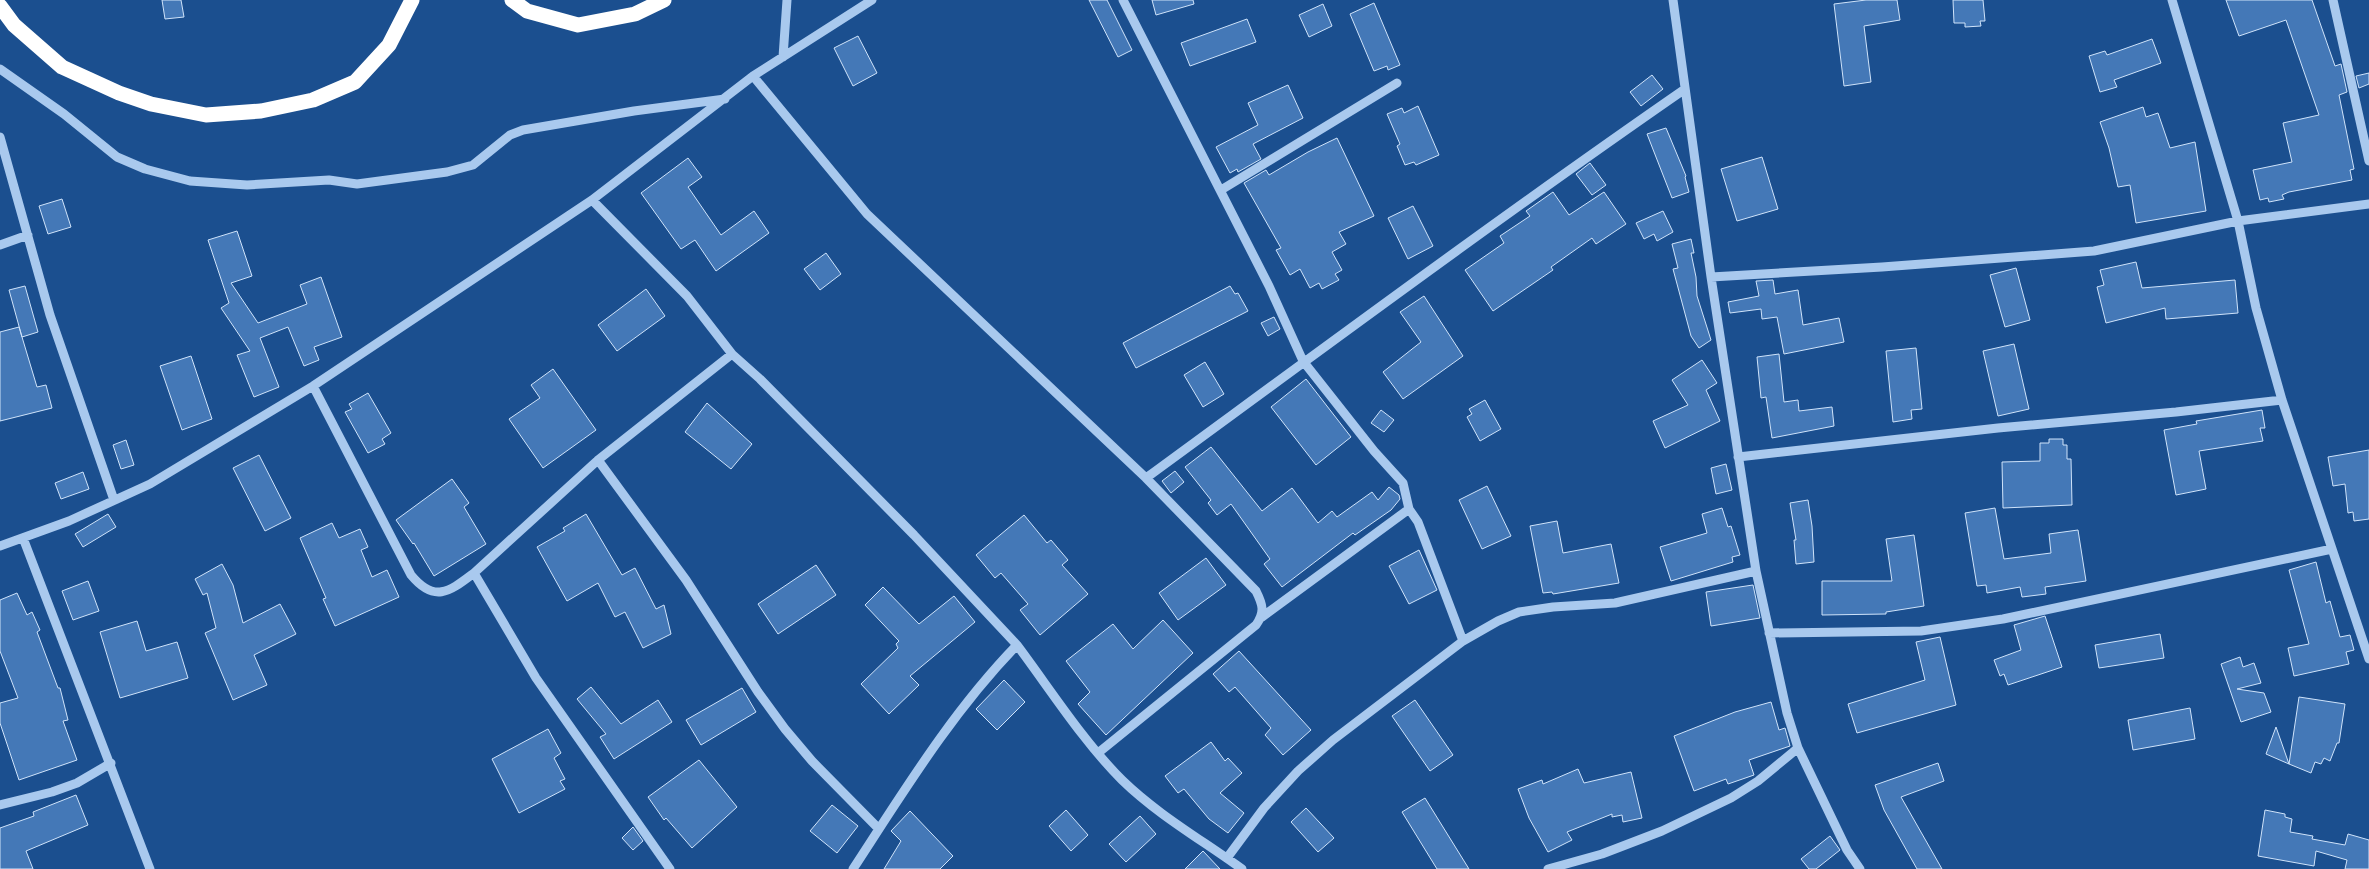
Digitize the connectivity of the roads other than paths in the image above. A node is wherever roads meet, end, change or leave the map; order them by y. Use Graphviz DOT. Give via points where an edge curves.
graph roads {
  1 [pos="412,0"];
  2 [pos="512,0"];
  3 [pos="664,0"];
  4 [pos="787,0"];
  5 [pos="872,0"];
  6 [pos="1123,0"];
  7 [pos="1672,0"];
  8 [pos="2172,0"];
  9 [pos="2333,0"];
  10 [pos="0,6"];
  11 [pos="782,57"];
  12 [pos="0,69"];
  13 [pos="754,76"];
  14 [pos="1397,83"];
  15 [pos="1685,89"];
  16 [pos="724,99"];
  17 [pos="0,137"];
  18 [pos="2369,161"];
  19 [pos="1221,190"];
  20 [pos="592,200"];
  21 [pos="2369,204"];
  22 [pos="2238,221"];
  23 [pos="28,235"];
  24 [pos="0,245"];
  25 [pos="1711,276"];
  26 [pos="732,354"];
  27 [pos="1303,361"];
  28 [pos="313,386"];
  29 [pos="2282,400"];
  30 [pos="1738,457"];
  31 [pos="598,460"];
  32 [pos="1146,478"];
  33 [pos="114,500"];
  34 [pos="1410,509"];
  35 [pos="23,538"];
  36 [pos="0,546"];
  37 [pos="2332,549"];
  38 [pos="1756,571"];
  39 [pos="474,573"];
  40 [pos="1262,617"];
  41 [pos="1769,633"];
  42 [pos="1463,641"];
  43 [pos="1017,645"];
  44 [pos="2369,659"];
  45 [pos="1798,748"];
  46 [pos="1098,753"];
  47 [pos="111,763"];
  48 [pos="0,805"];
  49 [pos="879,830"];
  50 [pos="1227,858"];
  51 [pos="150,869"];
  52 [pos="670,869"];
  53 [pos="853,869"];
  54 [pos="1242,869"];
  55 [pos="1548,869"];
  56 [pos="1860,869"];
  1 -- 10 [label="highway" via="389,45 355,82 313,100 261,110 206,115 152,104 62,67 14,25"];
  2 -- 3 [label="highway" via="527,11 578,24 635,14"];
  4 -- 11 [label="street"];
  5 -- 11 [label="street"];
  6 -- 19 [label="street"];
  7 -- 15 [label="street"];
  8 -- 22 [label="street"];
  9 -- 18 [label="street"];
  11 -- 13 [label="street"];
  12 -- 16 [label="street" via="64,114 117,157 145,169 190,181 221,184 329,180 357,184 447,172 473,165 510,135 523,130"];
  13 -- 16 [label="street"];
  13 -- 32 [label="street" via="867,214"];
  14 -- 19 [label="street"];
  15 -- 25 [label="street"];
  15 -- 27 [label="street"];
  16 -- 20 [label="street"];
  17 -- 23 [label="street"];
  19 -- 27 [label="street"];
  20 -- 26 [label="street" via="687,296"];
  20 -- 28 [label="street"];
  21 -- 22 [label="street"];
  22 -- 25 [label="street" via="2094,251"];
  22 -- 29 [label="street" via="2256,308"];
  23 -- 24 [label="street"];
  23 -- 33 [label="street" via="50,315"];
  25 -- 30 [label="street"];
  26 -- 31 [label="street"];
  26 -- 43 [label="street" via="914,535"];
  27 -- 32 [label="street"];
  27 -- 34 [label="street" via="1403,483"];
  28 -- 33 [label="street" via="179,468"];
  28 -- 39 [label="street" via="420,585 427,590 444,592"];
  29 -- 30 [label="street"];
  29 -- 37 [label="street"];
  30 -- 38 [label="street"];
  31 -- 39 [label="street"];
  31 -- 49 [label="street" via="686,580 785,729"];
  32 -- 40 [label="street" via="1256,591 1264,608"];
  33 -- 35 [label="street"];
  34 -- 40 [label="street"];
  34 -- 42 [label="street" via="1418,522"];
  35 -- 36 [label="street"];
  35 -- 47 [label="street"];
  37 -- 41 [label="street" via="2003,619 1921,631"];
  37 -- 44 [label="street"];
  38 -- 41 [label="street"];
  38 -- 42 [label="street" via="1615,603 1519,612"];
  39 -- 52 [label="street" via="536,678"];
  40 -- 46 [label="street"];
  41 -- 45 [label="street"];
  42 -- 50 [label="street" via="1333,740 1298,771 1264,808"];
  43 -- 46 [label="street"];
  43 -- 49 [label="street" via="951,721"];
  45 -- 55 [label="street" via="1758,782 1731,798 1662,831 1602,854"];
  45 -- 56 [label="street" via="1847,850"];
  46 -- 50 [label="street" via="1142,797"];
  47 -- 48 [label="street" via="78,783"];
  47 -- 51 [label="street"];
  49 -- 53 [label="street"];
  50 -- 54 [label="street"];
}
